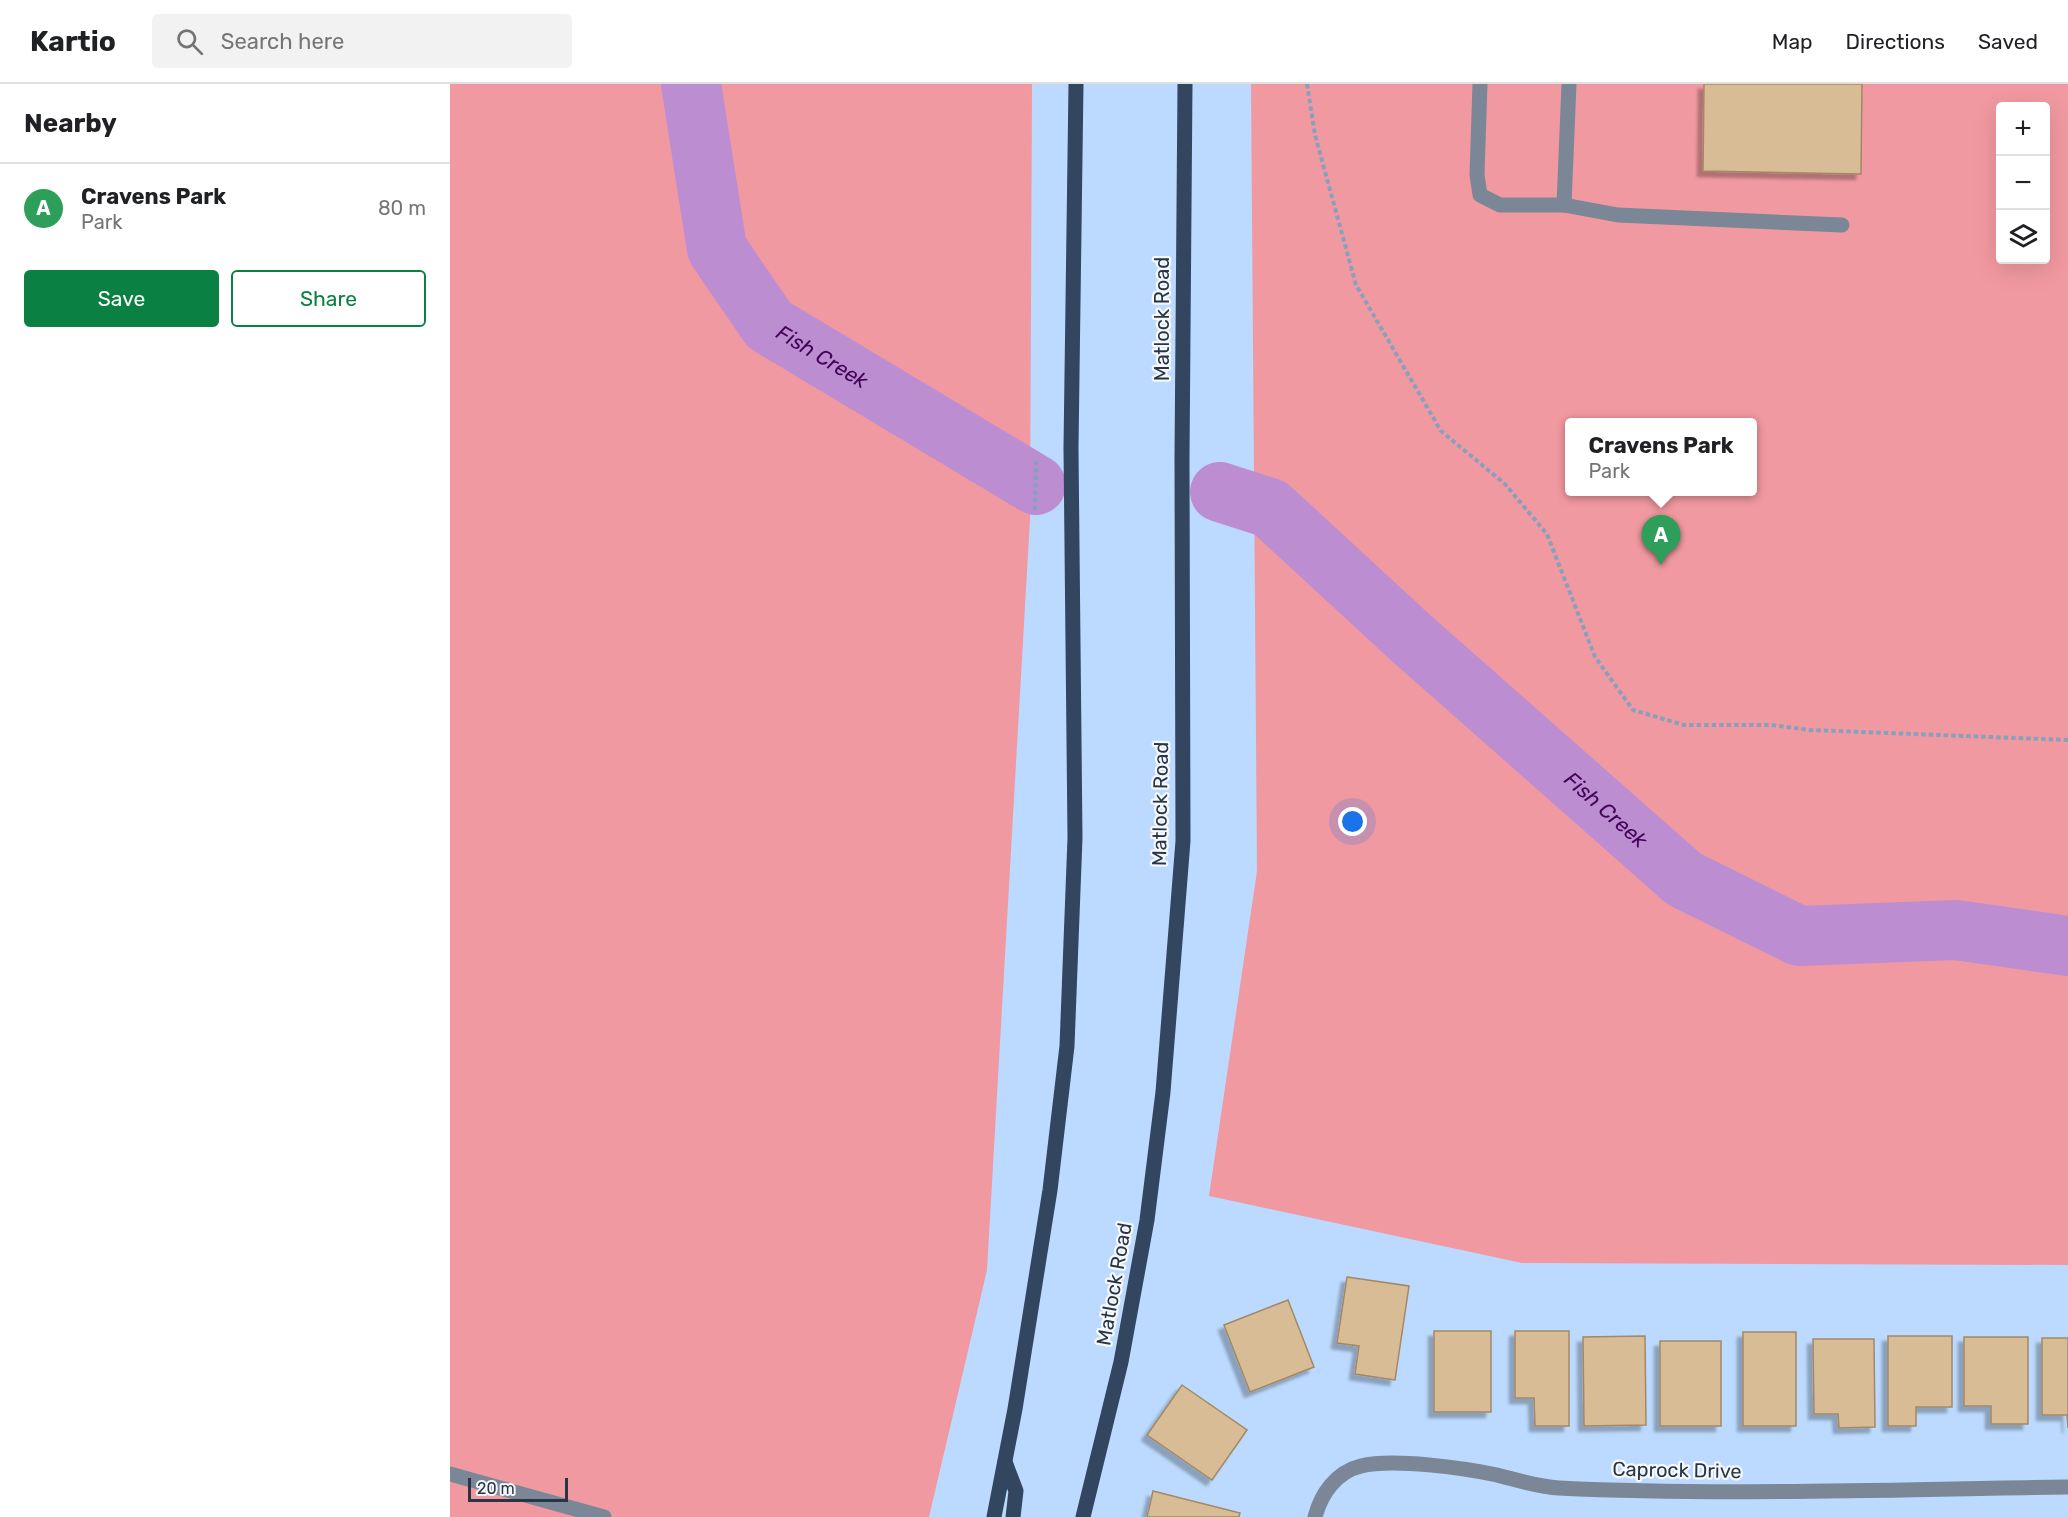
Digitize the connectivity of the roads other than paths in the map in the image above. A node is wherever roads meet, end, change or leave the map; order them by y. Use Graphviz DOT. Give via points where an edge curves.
graph roads {
  1 [pos="1076,84"];
  2 [pos="1185,84"];
  3 [pos="1480,84"];
  4 [pos="1569,84"];
  5 [pos="1564,205"];
  6 [pos="1842,225"];
  7 [pos="1005,1462"];
  8 [pos="450,1474"];
  9 [pos="2068,1487"];
  10 [pos="604,1517"];
  11 [pos="994,1517"];
  12 [pos="1013,1517"];
  13 [pos="1083,1517"];
  14 [pos="1315,1517"];
  1 -- 7 [label="main road" via="1071,448 1076,838 1067,1046 1050,1190"];
  2 -- 13 [label="main road, Matlock Road" via="1183,841 1147,1220 1121,1362"];
  3 -- 5 [label="street" via="1480,195 1500,205"];
  4 -- 5 [label="street"];
  5 -- 6 [label="street" via="1618,215"];
  7 -- 11 [label="main road"];
  7 -- 12 [label="main road" via="1016,1491"];
  8 -- 10 [label="street"];
  9 -- 14 [label="street, Caprock Drive" via="1655,1493 1553,1488 1478,1472 1397,1464 1360,1466 1333,1481 1318,1504"];
}
